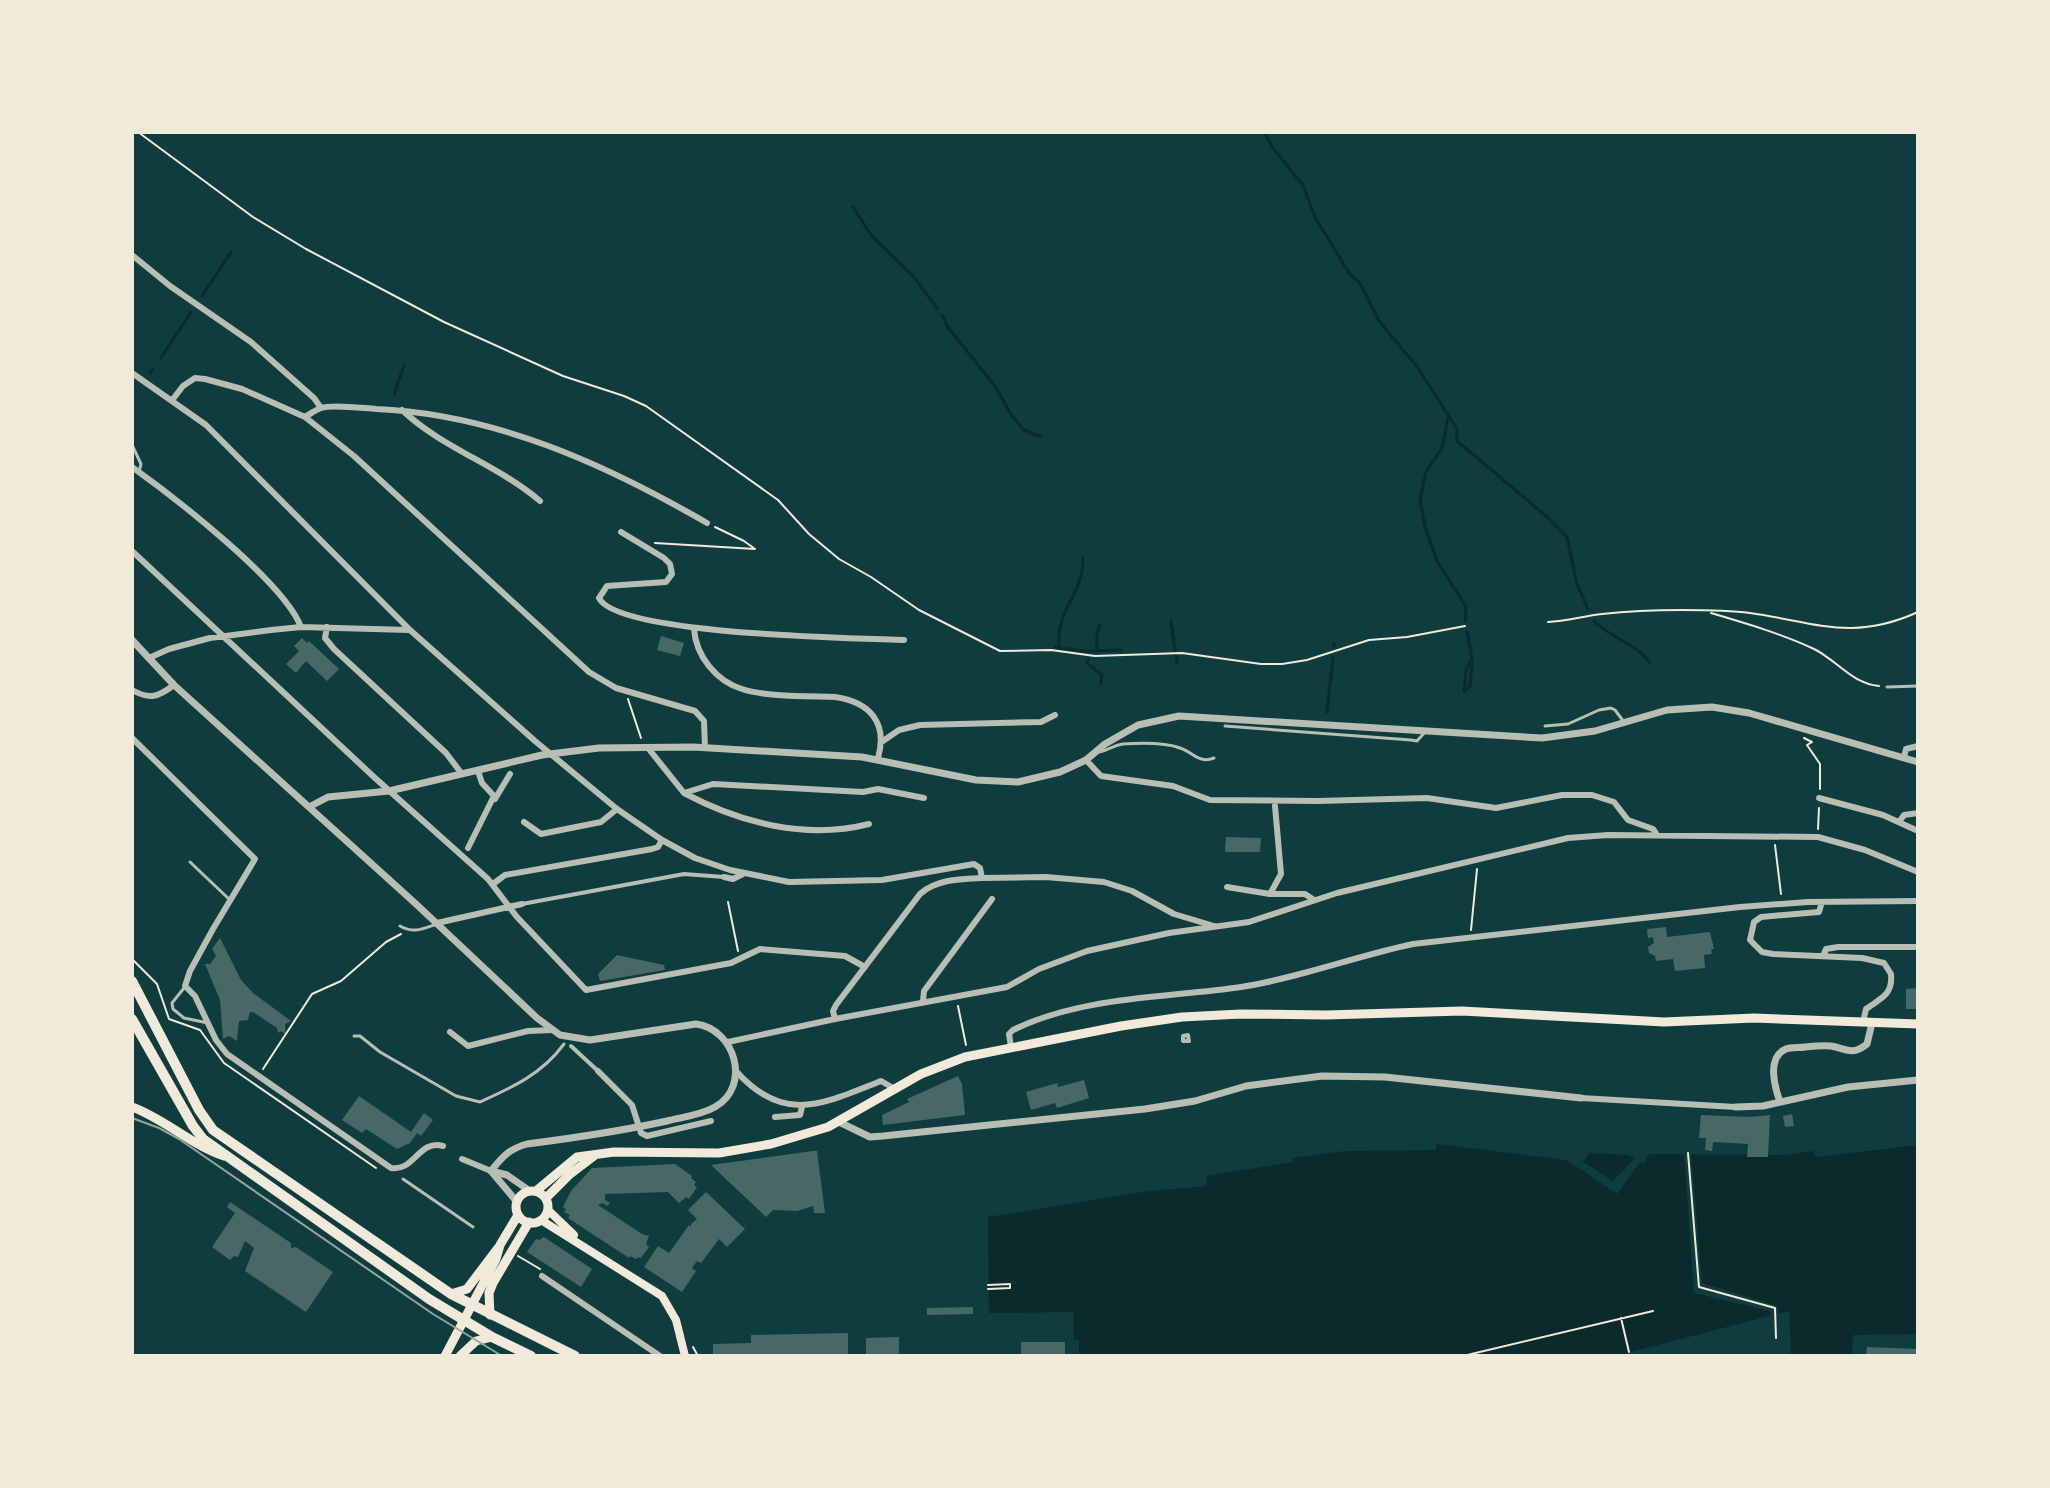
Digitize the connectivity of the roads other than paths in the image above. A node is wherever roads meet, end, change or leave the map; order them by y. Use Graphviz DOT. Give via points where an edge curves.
graph roads {
  1 [pos="132,255"];
  2 [pos="132,373"];
  3 [pos="173,399"];
  4 [pos="321,408"];
  5 [pos="402,410"];
  6 [pos="305,417"];
  7 [pos="133,447"];
  8 [pos="135,470"];
  9 [pos="540,501"];
  10 [pos="707,523"];
  11 [pos="621,532"];
  12 [pos="132,551"];
  13 [pos="301,627"];
  14 [pos="327,627"];
  15 [pos="694,629"];
  16 [pos="410,630"];
  17 [pos="225,637"];
  18 [pos="132,640"];
  19 [pos="904,640"];
  20 [pos="149,658"];
  21 [pos="174,685"];
  22 [pos="1918,686"];
  23 [pos="1887,687"];
  24 [pos="132,690"];
  25 [pos="1055,715"];
  26 [pos="1624,722"];
  27 [pos="1225,726"];
  28 [pos="1545,726"];
  29 [pos="1426,731"];
  30 [pos="132,738"];
  31 [pos="883,741"];
  32 [pos="1918,746"];
  33 [pos="648,748"];
  34 [pos="705,748"];
  35 [pos="1095,752"];
  36 [pos="551,755"];
  37 [pos="1904,757"];
  38 [pos="878,758"];
  39 [pos="1214,758"];
  40 [pos="1086,760"];
  41 [pos="1918,762"];
  42 [pos="478,771"];
  43 [pos="462,774"];
  44 [pos="510,774"];
  45 [pos="389,791"];
  46 [pos="684,793"];
  47 [pos="924,798"];
  48 [pos="493,802"];
  49 [pos="1819,802"];
  50 [pos="1275,806"];
  51 [pos="309,807"];
  52 [pos="617,809"];
  53 [pos="1918,813"];
  54 [pos="524,822"];
  55 [pos="1899,822"];
  56 [pos="869,824"];
  57 [pos="1918,831"];
  58 [pos="1657,835"];
  59 [pos="662,840"];
  60 [pos="468,848"];
  61 [pos="190,862"];
  62 [pos="1918,872"];
  63 [pos="743,874"];
  64 [pos="724,877"];
  65 [pos="982,878"];
  66 [pos="493,884"];
  67 [pos="1227,887"];
  68 [pos="1270,894"];
  69 [pos="992,899"];
  70 [pos="230,900"];
  71 [pos="1314,900"];
  72 [pos="1918,901"];
  73 [pos="1822,902"];
  74 [pos="522,904"];
  75 [pos="509,906"];
  76 [pos="437,923"];
  77 [pos="400,926"];
  78 [pos="1214,926"];
  79 [pos="1918,947"];
  80 [pos="1823,956"];
  81 [pos="865,967"];
  82 [pos="132,981"];
  83 [pos="185,986"];
  84 [pos="923,1001"];
  85 [pos="132,1019"];
  86 [pos="835,1019"];
  87 [pos="1867,1022"];
  88 [pos="208,1023"];
  89 [pos="1918,1024"];
  90 [pos="553,1030"];
  91 [pos="450,1032"];
  92 [pos="354,1036"];
  93 [pos="728,1042"];
  94 [pos="564,1044"];
  95 [pos="571,1046"];
  96 [pos="1011,1047"];
  97 [pos="598,1071"];
  98 [pos="736,1071"];
  99 [pos="1918,1080"];
  100 [pos="895,1089"];
  101 [pos="1581,1098"];
  102 [pos="1780,1102"];
  103 [pos="132,1107"];
  104 [pos="802,1107"];
  105 [pos="1736,1107"];
  106 [pos="775,1117"];
  107 [pos="711,1121"];
  108 [pos="839,1122"];
  109 [pos="639,1127"];
  110 [pos="443,1146"];
  111 [pos="597,1154"];
  112 [pos="227,1157"];
  113 [pos="462,1159"];
  114 [pos="401,1169"];
  115 [pos="491,1171"];
  116 [pos="403,1179"];
  117 [pos="533,1191"];
  118 [pos="546,1198"];
  119 [pos="517,1202"];
  120 [pos="548,1210"];
  121 [pos="518,1215"];
  122 [pos="541,1220"];
  123 [pos="529,1222"];
  124 [pos="473,1227"];
  125 [pos="500,1245"];
  126 [pos="586,1247"];
  127 [pos="542,1276"];
  128 [pos="451,1294"];
  129 [pos="470,1304"];
  130 [pos="490,1315"];
  131 [pos="462,1319"];
  132 [pos="492,1337"];
  133 [pos="687,1352"];
  134 [pos="445,1356"];
  135 [pos="460,1356"];
  136 [pos="531,1356"];
  137 [pos="575,1356"];
  138 [pos="660,1356"];
  1 -- 4 [label="street" via="251,342"];
  2 -- 3 [label="street"];
  3 -- 6 [label="street" via="195,378 205,379"];
  3 -- 16 [label="street" via="206,425"];
  4 -- 5 [label="street"];
  4 -- 6 [label="street"];
  5 -- 9 [label="street"];
  5 -- 10 [label="street" via="556,448"];
  6 -- 34 [label="street" via="582,666 606,683 695,711 704,721"];
  7 -- 8 [label="lane" via="141,464"];
  8 -- 13 [label="street" via="241,557 294,612"];
  11 -- 15 [label="street" via="669,562 672,574 666,582 607,586 599,598 603,605 654,623"];
  12 -- 17 [label="street"];
  13 -- 14 [label="street"];
  13 -- 17 [label="street"];
  14 -- 16 [label="street"];
  14 -- 43 [label="street" via="325,638 334,649"];
  15 -- 19 [label="street"];
  15 -- 31 [label="street" via="699,653 735,686 850,699 873,716"];
  16 -- 36 [label="street"];
  17 -- 20 [label="street"];
  17 -- 45 [label="street"];
  18 -- 20 [label="street"];
  20 -- 21 [label="street"];
  21 -- 24 [label="street" via="160,696 146,698"];
  21 -- 51 [label="street"];
  22 -- 23 [label="lane"];
  25 -- 31 [label="street" via="1041,722 920,725"];
  26 -- 28 [label="lane" via="1611,708 1568,724"];
  26 -- 29 [label="street" via="1542,738"];
  26 -- 37 [label="street" via="1703,707 1749,713"];
  27 -- 29 [label="lane" via="1417,741"];
  29 -- 35 [label="street" via="1179,716 1138,725"];
  30 -- 70 [label="street" via="255,859"];
  31 -- 38 [label="street"];
  32 -- 37 [label="street" via="1906,749"];
  33 -- 34 [label="street"];
  33 -- 36 [label="street"];
  33 -- 46 [label="street"];
  34 -- 38 [label="street"];
  35 -- 39 [label="lane" via="1148,744 1180,748 1207,761"];
  35 -- 40 [label="street"];
  36 -- 42 [label="street"];
  36 -- 52 [label="street"];
  37 -- 41 [label="street"];
  38 -- 40 [label="street" via="998,782 1040,778"];
  40 -- 58 [label="street" via="1101,776 1173,786 1221,801 1427,798 1496,808 1562,795 1592,795 1614,802 1628,820"];
  42 -- 43 [label="street"];
  42 -- 48 [label="street"];
  43 -- 45 [label="street"];
  44 -- 48 [label="street"];
  45 -- 51 [label="street" via="328,797"];
  45 -- 66 [label="street"];
  46 -- 47 [label="street" via="713,784 878,789"];
  46 -- 56 [label="street" via="771,826 845,830"];
  48 -- 60 [label="street"];
  49 -- 55 [label="street"];
  50 -- 68 [label="street" via="1281,874"];
  51 -- 76 [label="street"];
  52 -- 54 [label="street" via="601,822 541,834"];
  52 -- 59 [label="street"];
  53 -- 55 [label="street" via="1904,815"];
  55 -- 57 [label="street"];
  58 -- 62 [label="street" via="1818,837"];
  58 -- 71 [label="street" via="1595,835 1540,844"];
  59 -- 63 [label="street"];
  59 -- 66 [label="street" via="652,849 505,875"];
  61 -- 70 [label="lane"];
  63 -- 64 [label="street"];
  63 -- 65 [label="street" via="789,882 842,882 974,864"];
  64 -- 74 [label="street" via="684,874"];
  65 -- 78 [label="street" via="1104,882"];
  65 -- 81 [label="street" via="926,888"];
  66 -- 75 [label="street"];
  67 -- 68 [label="street"];
  68 -- 71 [label="street" via="1305,894"];
  69 -- 84 [label="street" via="924,991"];
  70 -- 83 [label="street"];
  71 -- 78 [label="street" via="1266,918"];
  72 -- 73 [label="street"];
  73 -- 80 [label="street" via="1819,912 1761,917 1749,936 1762,952"];
  73 -- 96 [label="street" via="1413,944 1267,982 1078,1009 1013,1030"];
  74 -- 75 [label="street"];
  75 -- 76 [label="street"];
  75 -- 81 [label="street" via="586,990 731,963 760,949 845,956"];
  76 -- 77 [label="lane" via="419,931"];
  76 -- 90 [label="street"];
  78 -- 84 [label="street" via="1087,951 1007,987"];
  79 -- 80 [label="street" via="1838,947 1826,949"];
  80 -- 87 [label="street" via="1884,963 1892,979 1889,991 1866,1009"];
  81 -- 86 [label="street" via="836,1005"];
  82 -- 128 [label="highway" via="213,1130"];
  83 -- 88 [label="street"];
  83 -- 88 [label="lane" via="173,1009 184,1018"];
  84 -- 86 [label="street"];
  85 -- 112 [label="highway" via="193,1126"];
  86 -- 93 [label="street"];
  87 -- 89 [label="main road"];
  87 -- 96 [label="main road" via="1664,1022 1462,1011 1241,1014 1152,1021"];
  87 -- 102 [label="street" via="1867,1044 1850,1053 1833,1046 1782,1052 1774,1066"];
  88 -- 114 [label="street" via="221,1049 235,1060 391,1168"];
  90 -- 91 [label="street" via="468,1046"];
  90 -- 93 [label="street" via="590,1040 696,1024"];
  92 -- 94 [label="lane" via="456,1096 480,1102 543,1069"];
  93 -- 98 [label="street"];
  95 -- 97 [label="street"];
  96 -- 100 [label="main road" via="940,1065"];
  97 -- 109 [label="street" via="632,1105"];
  98 -- 104 [label="street" via="771,1100"];
  98 -- 109 [label="street" via="727,1097 712,1109"];
  99 -- 102 [label="street" via="1848,1087"];
  100 -- 104 [label="street" via="881,1081"];
  100 -- 108 [label="main road"];
  101 -- 105 [label="street"];
  101 -- 108 [label="street" via="1385,1077 1322,1076 1246,1086 1145,1109 870,1137"];
  102 -- 105 [label="street"];
  103 -- 112 [label="main road"];
  104 -- 106 [label="street" via="800,1115"];
  107 -- 109 [label="street" via="647,1136"];
  108 -- 111 [label="main road" via="796,1138 719,1153"];
  109 -- 115 [label="street" via="512,1148"];
  110 -- 114 [label="street" via="427,1146"];
  111 -- 117 [label="main road" via="577,1157"];
  111 -- 118 [label="main road"];
  112 -- 131 [label="highway"];
  113 -- 115 [label="street"];
  114 -- 116 [label="street"];
  115 -- 117 [label="street"];
  115 -- 119 [label="street"];
  116 -- 124 [label="lane"];
  117 -- 118 [label="main road"];
  117 -- 119 [label="main road"];
  118 -- 120 [label="main road"];
  119 -- 121 [label="main road"];
  120 -- 122 [label="main road"];
  120 -- 126 [label="main road"];
  121 -- 123 [label="main road"];
  121 -- 125 [label="main road"];
  122 -- 123 [label="main road"];
  122 -- 126 [label="main road"];
  123 -- 130 [label="main road" via="493,1283"];
  125 -- 128 [label="main road" via="467,1289"];
  125 -- 129 [label="main road"];
  126 -- 133 [label="main road" via="662,1296"];
  127 -- 138 [label="street"];
  128 -- 129 [label="highway"];
  129 -- 130 [label="highway"];
  129 -- 131 [label="main road"];
  130 -- 137 [label="highway"];
  131 -- 132 [label="highway"];
  131 -- 134 [label="main road"];
  132 -- 135 [label="main road" via="476,1341"];
  132 -- 136 [label="highway"];
}
